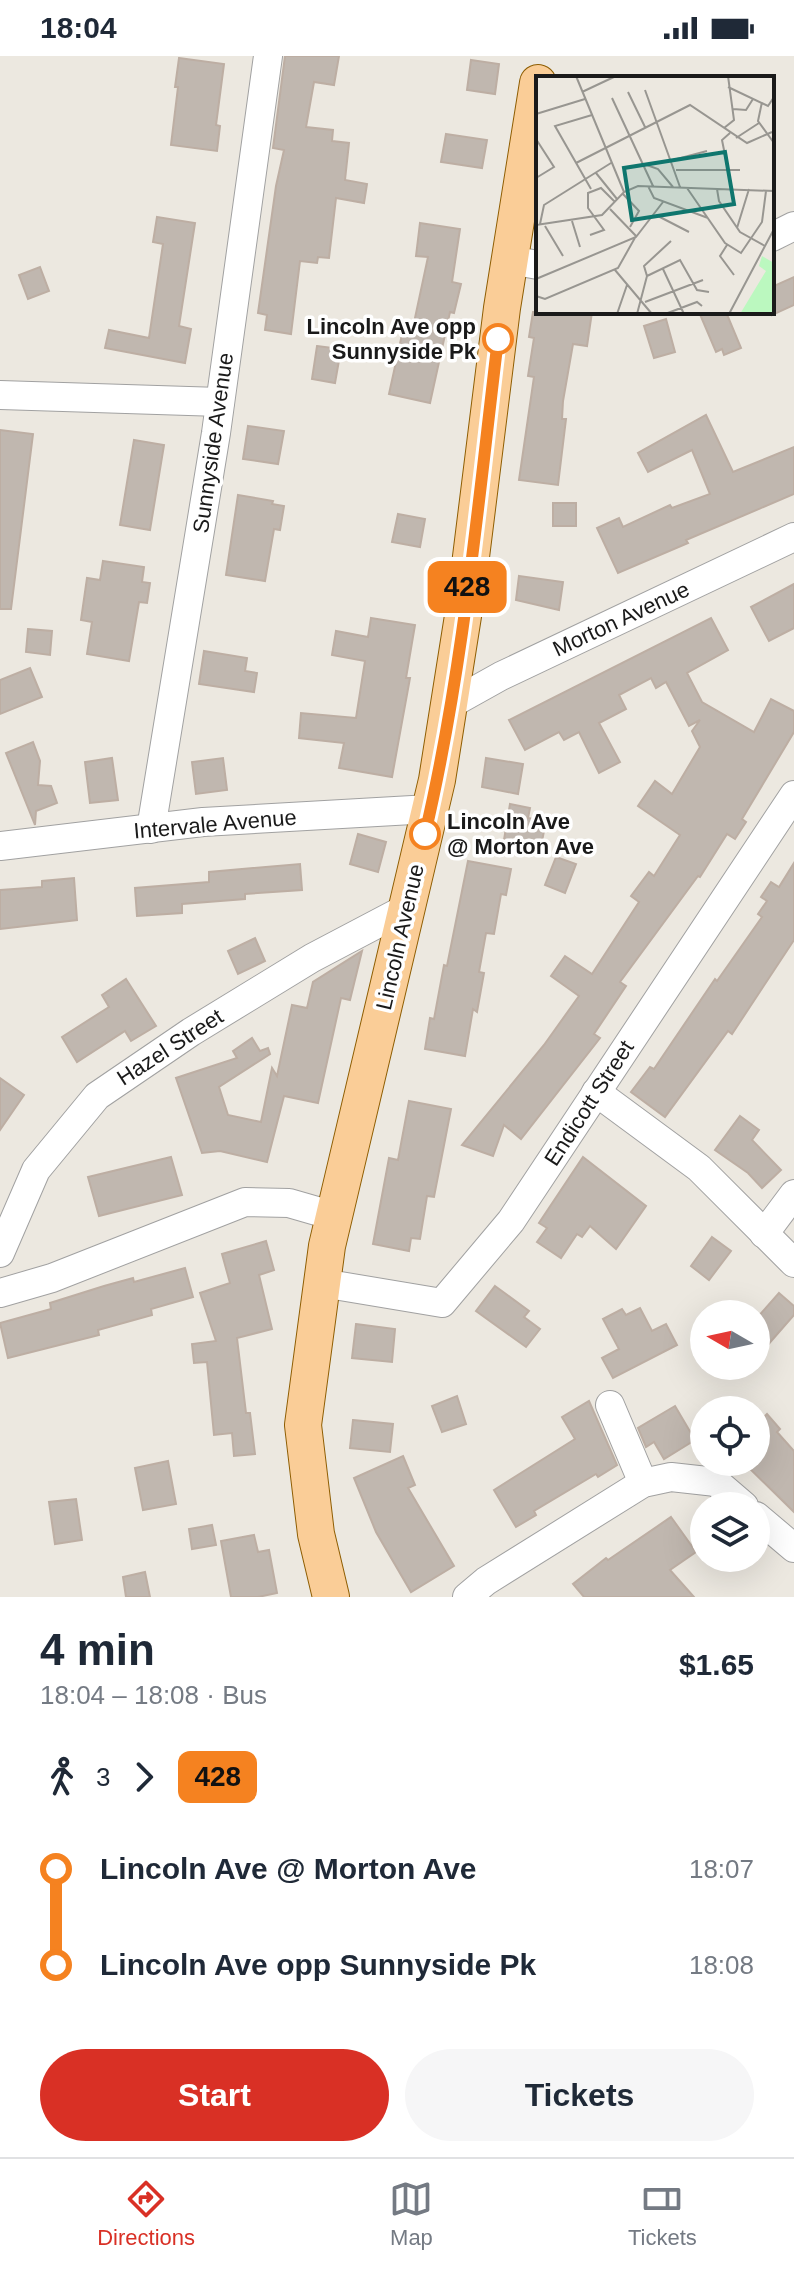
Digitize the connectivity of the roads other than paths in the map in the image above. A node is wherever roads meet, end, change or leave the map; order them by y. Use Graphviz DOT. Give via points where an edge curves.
graph roads {
  1 [pos="268,56"];
  2 [pos="542,56"];
  3 [pos="539,76"];
  4 [pos="536,107"];
  5 [pos="794,226"];
  6 [pos="774,236"];
  7 [pos="524,262"];
  8 [pos="0,395"];
  9 [pos="220,402"];
  10 [pos="794,537"];
  11 [pos="449,705"];
  12 [pos="794,795"];
  13 [pos="430,809"];
  14 [pos="151,829"];
  15 [pos="0,846"];
  16 [pos="407,908"];
  17 [pos="596,1092"];
  18 [pos="794,1194"];
  19 [pos="334,1216"];
  20 [pos="764,1234"];
  21 [pos="0,1253"];
  22 [pos="794,1263"];
  23 [pos="322,1283"];
  24 [pos="0,1293"];
  25 [pos="610,1405"];
  26 [pos="643,1483"];
  27 [pos="728,1492"];
  28 [pos="770,1528"];
  29 [pos="794,1548"];
  30 [pos="331,1597"];
  31 [pos="467,1597"];
  1 -- 9 [label="street, Sunnyside Avenue"];
  2 -- 3 [label="main road, Lincoln Avenue"];
  4 -- 7 [label="main road, Lincoln Avenue"];
  5 -- 6 [label="street"];
  7 -- 11 [label="main road, Lincoln Avenue"];
  8 -- 9 [label="street"];
  9 -- 14 [label="street, Sunnyside Avenue"];
  10 -- 11 [label="street, Morton Avenue"];
  11 -- 13 [label="main road, Lincoln Avenue"];
  12 -- 17 [label="street, Endicott Street"];
  13 -- 14 [label="street, Intervale Avenue"];
  13 -- 16 [label="main road, Lincoln Avenue"];
  14 -- 15 [label="street, Intervale Avenue"];
  16 -- 19 [label="main road, Lincoln Avenue"];
  16 -- 21 [label="street, Hazel Street" via="312,958 97,1096 36,1170"];
  17 -- 20 [label="street" via="699,1168"];
  17 -- 23 [label="street, Endicott Street" via="511,1221 442,1303"];
  18 -- 20 [label="street"];
  19 -- 23 [label="main road, Lincoln Avenue"];
  19 -- 24 [label="street" via="289,1203 245,1202 52,1278"];
  20 -- 22 [label="street"];
  23 -- 30 [label="main road, Lincoln Avenue" via="303,1425 316,1534"];
  25 -- 26 [label="street"];
  26 -- 27 [label="street" via="671,1477 716,1482"];
  26 -- 31 [label="street"];
  28 -- 29 [label="street"];
}
